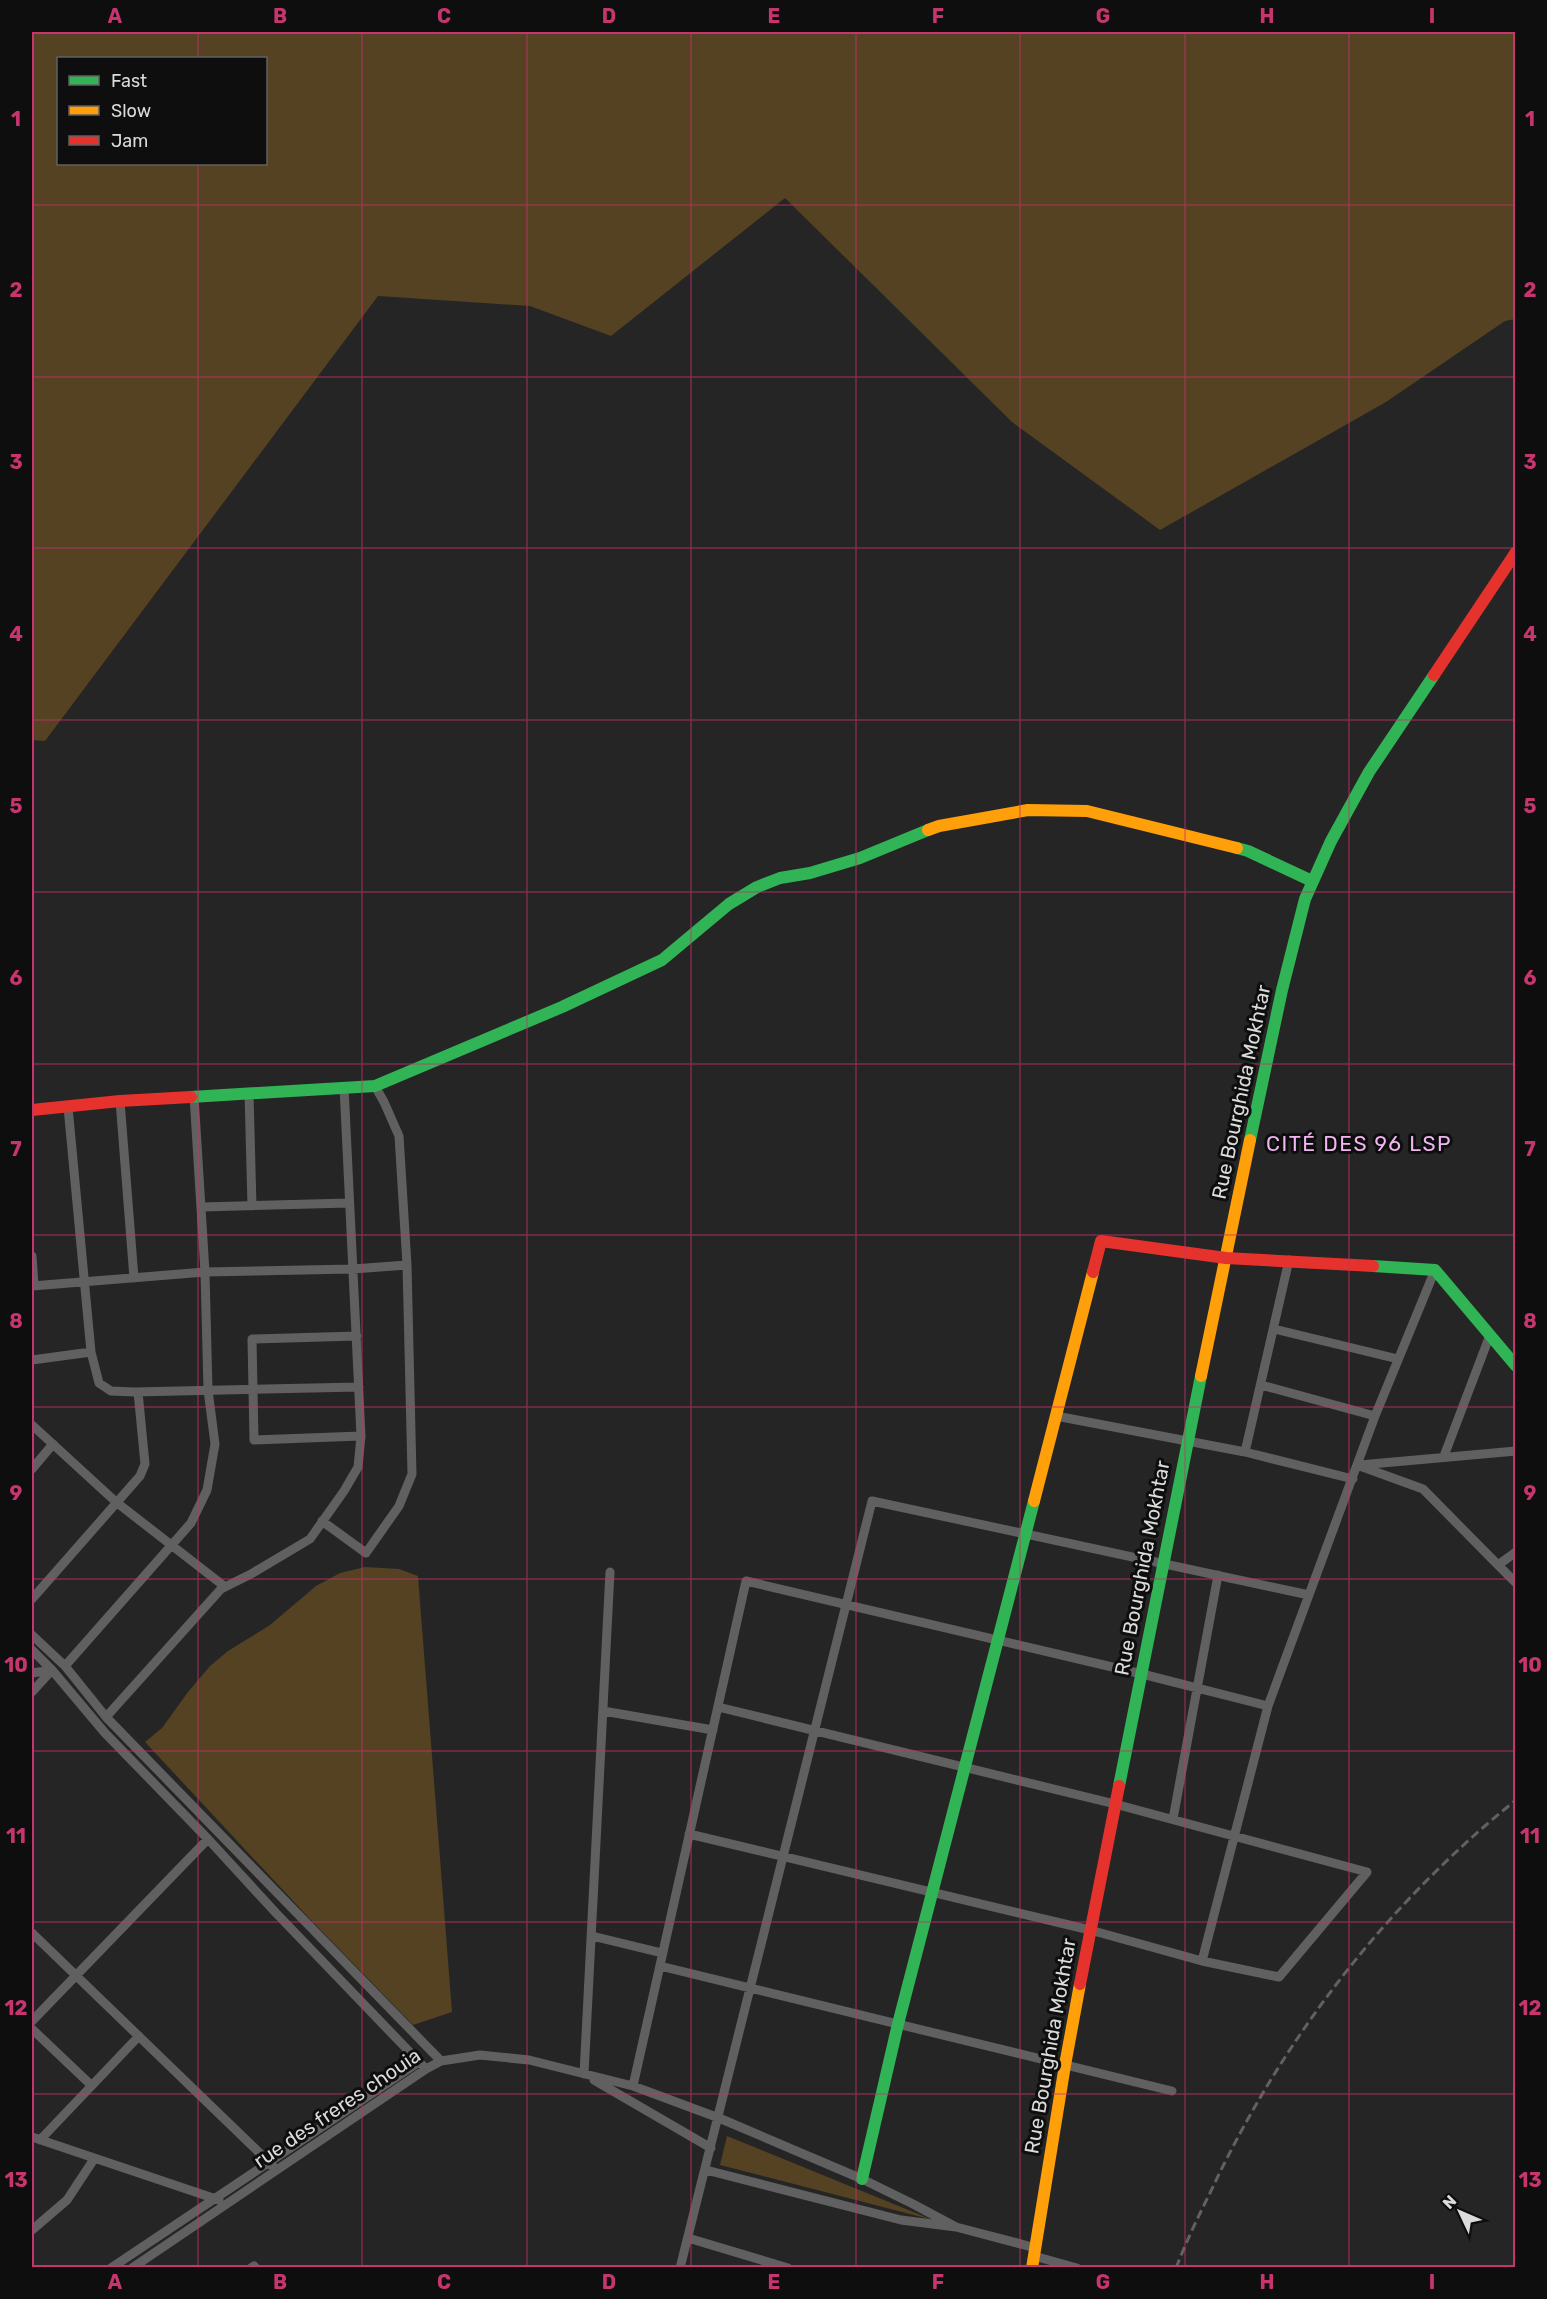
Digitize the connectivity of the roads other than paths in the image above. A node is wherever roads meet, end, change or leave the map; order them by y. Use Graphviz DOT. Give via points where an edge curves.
graph roads {
  1 [pos="1515,552"];
  2 [pos="1312,881"];
  3 [pos="375,1086"];
  4 [pos="344,1087"];
  5 [pos="249,1093"];
  6 [pos="194,1096"];
  7 [pos="120,1101"];
  8 [pos="68,1107"];
  9 [pos="32,1110"];
  10 [pos="349,1203"];
  11 [pos="252,1206"];
  12 [pos="202,1207"];
  13 [pos="32,1256"];
  14 [pos="1226,1258"];
  15 [pos="1289,1260"];
  16 [pos="407,1265"];
  17 [pos="353,1269"];
  18 [pos="1435,1270"];
  19 [pos="205,1272"];
  20 [pos="134,1278"];
  21 [pos="85,1281"];
  22 [pos="33,1285"];
  23 [pos="1274,1329"];
  24 [pos="1490,1335"];
  25 [pos="357,1336"];
  26 [pos="91,1352"];
  27 [pos="1398,1359"];
  28 [pos="32,1360"];
  29 [pos="1515,1366"];
  30 [pos="1262,1385"];
  31 [pos="359,1387"];
  32 [pos="253,1389"];
  33 [pos="208,1390"];
  34 [pos="138,1392"];
  35 [pos="1056,1416"];
  36 [pos="1375,1416"];
  37 [pos="32,1425"];
  38 [pos="361,1436"];
  39 [pos="1187,1440"];
  40 [pos="53,1444"];
  41 [pos="1515,1451"];
  42 [pos="1245,1452"];
  43 [pos="1444,1456"];
  44 [pos="1357,1466"];
  45 [pos="32,1469"];
  46 [pos="1353,1479"];
  47 [pos="116,1502"];
  48 [pos="322,1521"];
  49 [pos="1025,1534"];
  50 [pos="172,1545"];
  51 [pos="1515,1552"];
  52 [pos="1164,1562"];
  53 [pos="1498,1564"];
  54 [pos="610,1572"];
  55 [pos="1218,1575"];
  56 [pos="1515,1583"];
  57 [pos="224,1586"];
  58 [pos="1309,1595"];
  59 [pos="32,1599"];
  60 [pos="846,1605"];
  61 [pos="32,1635"];
  62 [pos="998,1641"];
  63 [pos="32,1650"];
  64 [pos="65,1666"];
  65 [pos="52,1670"];
  66 [pos="32,1673"];
  67 [pos="1142,1674"];
  68 [pos="1197,1689"];
  69 [pos="32,1692"];
  70 [pos="1268,1706"];
  71 [pos="718,1707"];
  72 [pos="603,1711"];
  73 [pos="106,1717"];
  74 [pos="713,1730"];
  75 [pos="815,1730"];
  76 [pos="965,1766"];
  77 [pos="1114,1804"];
  78 [pos="1173,1819"];
  79 [pos="689,1834"];
  80 [pos="1233,1835"];
  81 [pos="208,1839"];
  82 [pos="784,1856"];
  83 [pos="933,1892"];
  84 [pos="1089,1930"];
  85 [pos="32,1933"];
  86 [pos="592,1936"];
  87 [pos="662,1953"];
  88 [pos="1202,1961"];
  89 [pos="660,1966"];
  90 [pos="76,1976"];
  91 [pos="751,1988"];
  92 [pos="32,2020"];
  93 [pos="898,2024"];
  94 [pos="32,2029"];
  95 [pos="139,2036"];
  96 [pos="441,2061"];
  97 [pos="1065,2065"];
  98 [pos="422,2066"];
  99 [pos="584,2074"];
  100 [pos="91,2085"];
  101 [pos="633,2086"];
  102 [pos="1172,2091"];
  103 [pos="719,2118"];
  104 [pos="36,2139"];
  105 [pos="711,2148"];
  106 [pos="94,2159"];
  107 [pos="269,2162"];
  108 [pos="277,2170"];
  109 [pos="706,2170"];
  110 [pos="861,2179"];
  111 [pos="216,2198"];
  112 [pos="227,2203"];
  113 [pos="956,2227"];
  114 [pos="32,2230"];
  115 [pos="688,2238"];
  116 [pos="1034,2257"];
  117 [pos="769,2265"];
  118 [pos="111,2268"];
  119 [pos="132,2268"];
  120 [pos="251,2268"];
  121 [pos="256,2268"];
  122 [pos="680,2268"];
  123 [pos="788,2268"];
  124 [pos="1077,2268"];
  1 -- 2 [label="street, Rue Bourghida Mokhtar" via="1369,772"];
  2 -- 3 [label="street" via="1248,851 1087,811 1028,810 939,826 860,858 757,887 729,904 662,960"];
  2 -- 14 [label="street, Rue Bourghida Mokhtar" via="1282,990"];
  3 -- 4 [label="street"];
  3 -- 16 [label="street" via="399,1136"];
  4 -- 5 [label="street"];
  4 -- 10 [label="street"];
  5 -- 6 [label="street"];
  5 -- 11 [label="street"];
  6 -- 7 [label="street"];
  6 -- 12 [label="street"];
  7 -- 8 [label="street"];
  7 -- 20 [label="street"];
  8 -- 9 [label="street"];
  8 -- 21 [label="street"];
  10 -- 11 [label="street"];
  10 -- 17 [label="street"];
  11 -- 12 [label="street"];
  12 -- 19 [label="street"];
  13 -- 22 [label="street"];
  14 -- 15 [label="street"];
  14 -- 35 [label="street" via="1101,1240"];
  14 -- 39 [label="street, Rue Bourghida Mokhtar"];
  15 -- 18 [label="street"];
  15 -- 23 [label="street"];
  16 -- 17 [label="street"];
  16 -- 48 [label="street" via="411,1474 399,1506 366,1554"];
  17 -- 19 [label="street"];
  17 -- 25 [label="street"];
  18 -- 24 [label="street"];
  18 -- 27 [label="street"];
  19 -- 20 [label="street"];
  19 -- 33 [label="street"];
  20 -- 21 [label="street"];
  21 -- 22 [label="street"];
  21 -- 26 [label="street"];
  23 -- 27 [label="street"];
  23 -- 30 [label="street"];
  24 -- 29 [label="street"];
  24 -- 43 [label="street"];
  25 -- 31 [label="street"];
  25 -- 32 [label="street" via="252,1339"];
  26 -- 28 [label="street"];
  26 -- 34 [label="street" via="99,1383 111,1391"];
  27 -- 36 [label="street"];
  30 -- 36 [label="street"];
  30 -- 42 [label="street"];
  31 -- 32 [label="street"];
  31 -- 38 [label="street"];
  32 -- 33 [label="street"];
  32 -- 38 [label="street" via="254,1440"];
  33 -- 34 [label="street"];
  33 -- 50 [label="street" via="214,1444 207,1490 190,1523"];
  34 -- 47 [label="street" via="145,1464 140,1476"];
  35 -- 39 [label="street"];
  35 -- 49 [label="street"];
  36 -- 44 [label="street"];
  37 -- 40 [label="street"];
  38 -- 48 [label="street" via="358,1467"];
  39 -- 42 [label="street"];
  39 -- 52 [label="street, Rue Bourghida Mokhtar"];
  40 -- 45 [label="street"];
  40 -- 47 [label="street"];
  41 -- 43 [label="street"];
  42 -- 46 [label="street"];
  43 -- 44 [label="street"];
  44 -- 46 [label="street"];
  44 -- 53 [label="street" via="1423,1489"];
  46 -- 58 [label="street"];
  47 -- 50 [label="street"];
  47 -- 59 [label="street"];
  48 -- 57 [label="street" via="310,1539"];
  49 -- 52 [label="street"];
  49 -- 60 [label="street" via="872,1501"];
  49 -- 62 [label="street"];
  50 -- 57 [label="street"];
  50 -- 64 [label="street"];
  51 -- 53 [label="street"];
  52 -- 55 [label="street"];
  52 -- 67 [label="street, Rue Bourghida Mokhtar"];
  53 -- 56 [label="street"];
  54 -- 72 [label="street"];
  55 -- 58 [label="street"];
  55 -- 68 [label="street"];
  57 -- 73 [label="street"];
  58 -- 70 [label="street"];
  60 -- 62 [label="street"];
  60 -- 71 [label="street" via="746,1581"];
  60 -- 75 [label="street"];
  61 -- 64 [label="street"];
  62 -- 67 [label="street"];
  62 -- 76 [label="street"];
  63 -- 65 [label="street"];
  64 -- 73 [label="street"];
  65 -- 66 [label="street"];
  65 -- 69 [label="street"];
  65 -- 81 [label="street" via="105,1733"];
  67 -- 68 [label="street"];
  67 -- 77 [label="street, Rue Bourghida Mokhtar"];
  68 -- 70 [label="street"];
  68 -- 78 [label="street"];
  70 -- 80 [label="street"];
  71 -- 74 [label="street"];
  71 -- 75 [label="street"];
  72 -- 74 [label="street"];
  72 -- 86 [label="street"];
  73 -- 96 [label="street"];
  74 -- 79 [label="street"];
  75 -- 76 [label="street"];
  75 -- 82 [label="street"];
  76 -- 77 [label="street"];
  76 -- 83 [label="street"];
  77 -- 78 [label="street"];
  77 -- 84 [label="street, Rue Bourghida Mokhtar"];
  78 -- 80 [label="street"];
  79 -- 82 [label="street"];
  79 -- 87 [label="street"];
  80 -- 88 [label="street"];
  80 -- 88 [label="street" via="1367,1872 1279,1977"];
  81 -- 90 [label="street"];
  81 -- 98 [label="street"];
  82 -- 83 [label="street"];
  82 -- 91 [label="street"];
  83 -- 84 [label="street"];
  83 -- 93 [label="street"];
  84 -- 88 [label="street"];
  84 -- 97 [label="street, Rue Bourghida Mokhtar"];
  85 -- 90 [label="street"];
  86 -- 87 [label="street"];
  86 -- 99 [label="street"];
  87 -- 89 [label="street"];
  89 -- 91 [label="street"];
  89 -- 101 [label="street"];
  90 -- 92 [label="street"];
  90 -- 95 [label="street"];
  91 -- 93 [label="street"];
  91 -- 103 [label="street"];
  93 -- 97 [label="street"];
  93 -- 110 [label="street"];
  94 -- 100 [label="street"];
  95 -- 100 [label="street"];
  95 -- 107 [label="street"];
  96 -- 98 [label="street, rue des freres chouia"];
  96 -- 99 [label="street, rue des freres chouia" via="480,2055 529,2060"];
  97 -- 102 [label="street"];
  97 -- 116 [label="street, Rue Bourghida Mokhtar"];
  98 -- 107 [label="street"];
  98 -- 108 [label="street, rue des freres chouia"];
  99 -- 101 [label="street, rue des freres chouia"];
  99 -- 105 [label="street"];
  100 -- 104 [label="street"];
  101 -- 103 [label="street, rue des freres chouia"];
  103 -- 105 [label="street"];
  103 -- 110 [label="street, rue des freres chouia"];
  104 -- 106 [label="street"];
  105 -- 109 [label="street"];
  106 -- 111 [label="street"];
  106 -- 114 [label="street" via="67,2200"];
  107 -- 108 [label="street"];
  107 -- 111 [label="street"];
  108 -- 112 [label="street, rue des freres chouia"];
  109 -- 113 [label="street" via="901,2220"];
  109 -- 115 [label="street"];
  110 -- 113 [label="street, rue des freres chouia"];
  111 -- 112 [label="street"];
  111 -- 118 [label="street"];
  112 -- 119 [label="street, rue des freres chouia"];
  113 -- 116 [label="street"];
  115 -- 117 [label="street"];
  115 -- 122 [label="street"];
  116 -- 124 [label="street"];
  117 -- 123 [label="street"];
  120 -- 121 [label="street"];
}
